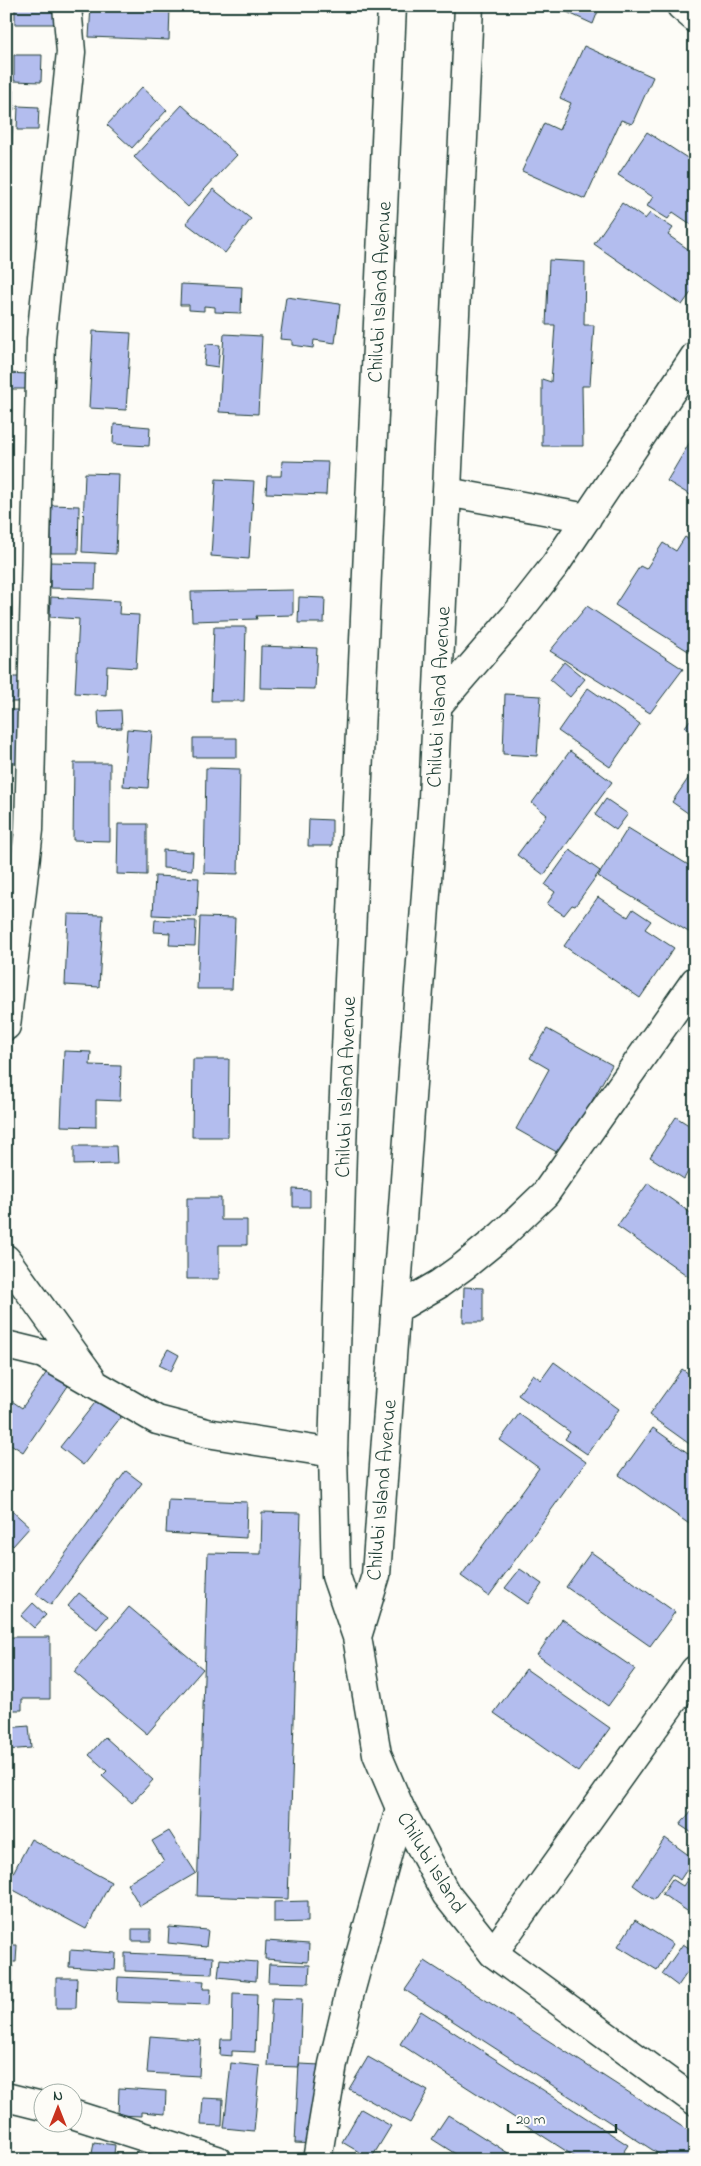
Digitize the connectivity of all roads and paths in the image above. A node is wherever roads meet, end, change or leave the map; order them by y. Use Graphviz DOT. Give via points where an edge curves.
graph roads {
  1 [pos="67,6"];
  2 [pos="392,6"];
  3 [pos="469,6"];
  4 [pos="681,6"];
  5 [pos="695,18"];
  6 [pos="695,356"];
  7 [pos="447,492"];
  8 [pos="587,518"];
  9 [pos="438,706"];
  10 [pos="18,829"];
  11 [pos="695,981"];
  12 [pos="6,1026"];
  13 [pos="6,1259"];
  14 [pos="396,1309"];
  15 [pos="6,1345"];
  16 [pos="96,1384"];
  17 [pos="333,1453"];
  18 [pos="357,1637"];
  19 [pos="695,1670"];
  20 [pos="400,1808"];
  21 [pos="493,1953"];
  22 [pos="6,2097"];
  23 [pos="695,2101"];
  24 [pos="32,2104"];
  25 [pos="82,2117"];
  26 [pos="216,2160"];
  27 [pos="317,2160"];
  1 -- 10 [label="street" via="71,52 41,339"];
  2 -- 17 [label="street, Chilubi Island Avenue" via="343,1117"];
  3 -- 7 [label="street, Chilubi Island Avenue"];
  4 -- 5 [label="street"];
  6 -- 8 [label="street"];
  7 -- 8 [label="street"];
  7 -- 9 [label="street, Chilubi Island Avenue"];
  8 -- 9 [label="street" via="544,579"];
  9 -- 14 [label="street, Chilubi Island Avenue"];
  10 -- 12 [label="street"];
  11 -- 14 [label="street" via="545,1194 464,1266"];
  13 -- 16 [label="street"];
  14 -- 18 [label="street, Chilubi Island Avenue" via="376,1575"];
  15 -- 16 [label="street" via="43,1354"];
  16 -- 17 [label="street" via="157,1420 207,1433"];
  17 -- 18 [label="street, Chilubi Island Avenue" via="336,1576"];
  18 -- 20 [label="street, Chilubi Island" via="377,1754"];
  19 -- 21 [label="street"];
  20 -- 21 [label="street, Chilubi Island" via="446,1894"];
  20 -- 27 [label="street" via="348,1996"];
  21 -- 23 [label="street, Chilubi Island"];
  22 -- 24 [label="street"];
  25 -- 26 [label="street"];
}
